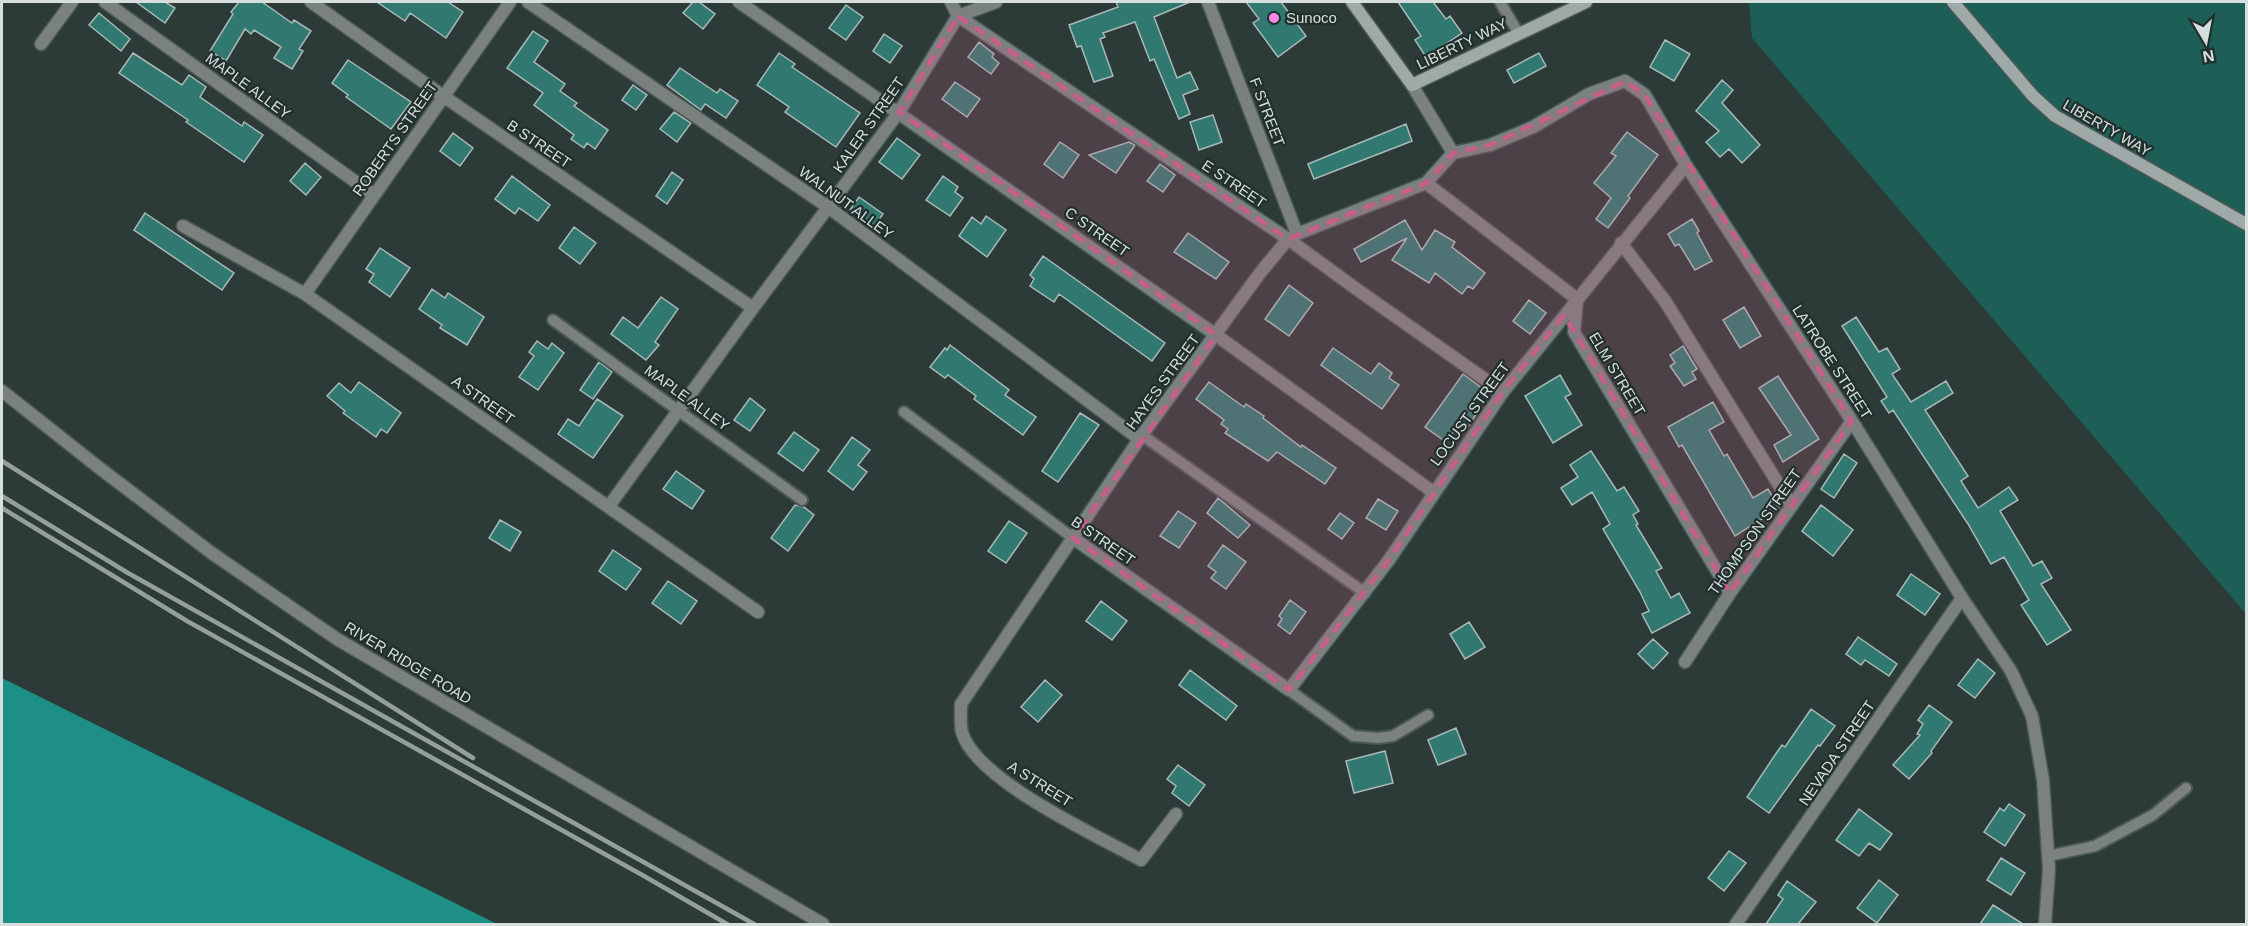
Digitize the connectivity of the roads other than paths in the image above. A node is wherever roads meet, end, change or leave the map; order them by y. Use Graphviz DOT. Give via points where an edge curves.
graph roads {
  1 [pos="72,2"];
  2 [pos="105,2"];
  3 [pos="311,2"];
  4 [pos="510,2"];
  5 [pos="528,2"];
  6 [pos="739,2"];
  7 [pos="996,2"];
  8 [pos="1208,2"];
  9 [pos="1352,2"];
  10 [pos="1500,2"];
  11 [pos="1586,2"];
  12 [pos="1953,2"];
  13 [pos="952,6"];
  14 [pos="1519,33"];
  15 [pos="41,44"];
  16 [pos="1412,85"];
  17 [pos="443,96"];
  18 [pos="899,112"];
  19 [pos="1453,153"];
  20 [pos="1686,165"];
  21 [pos="1426,183"];
  22 [pos="374,195"];
  23 [pos="828,207"];
  24 [pos="2247,224"];
  25 [pos="183,226"];
  26 [pos="1293,236"];
  27 [pos="1622,243"];
  28 [pos="305,294"];
  29 [pos="1577,299"];
  30 [pos="753,308"];
  31 [pos="553,320"];
  32 [pos="1216,335"];
  33 [pos="2,391"];
  34 [pos="1503,392"];
  35 [pos="679,411"];
  36 [pos="903,412"];
  37 [pos="1852,421"];
  38 [pos="1141,437"];
  39 [pos="1433,492"];
  40 [pos="802,500"];
  41 [pos="609,506"];
  42 [pos="1792,506"];
  43 [pos="1073,538"];
  44 [pos="1365,593"];
  45 [pos="1730,593"];
  46 [pos="1962,598"];
  47 [pos="758,612"];
  48 [pos="1685,662"];
  49 [pos="1289,690"];
  50 [pos="961,704"];
  51 [pos="1428,715"];
  52 [pos="2186,788"];
  53 [pos="1176,814"];
  54 [pos="2048,856"];
  55 [pos="823,924"];
  56 [pos="1736,924"];
  57 [pos="2045,924"];
  1 -- 15 [label="street"];
  2 -- 22 [label="street, MAPLE ALLEY"];
  3 -- 17 [label="street, B STREET"];
  4 -- 17 [label="street, ROBERTS STREET"];
  5 -- 23 [label="street, WALNUT ALLEY"];
  6 -- 18 [label="street, C STREET"];
  7 -- 13 [label="street"];
  8 -- 26 [label="street, F STREET"];
  9 -- 16 [label="street, LIBERTY WAY"];
  10 -- 14 [label="lane"];
  11 -- 14 [label="street, LIBERTY WAY"];
  12 -- 24 [label="street, LIBERTY WAY" via="2033,96 2055,116"];
  13 -- 18 [label="street, KALER STREET"];
  13 -- 26 [label="street, E STREET"];
  14 -- 16 [label="street, LIBERTY WAY"];
  16 -- 19 [label="street"];
  17 -- 22 [label="street, ROBERTS STREET"];
  17 -- 30 [label="street, B STREET"];
  18 -- 23 [label="street, KALER STREET"];
  18 -- 32 [label="street, C STREET"];
  19 -- 20 [label="street, LATROBE STREET" via="1490,145 1533,127 1589,94 1625,81 1645,95"];
  19 -- 21 [label="street, HAYES STREET"];
  20 -- 27 [label="street, LOCUST STREET"];
  20 -- 37 [label="street, LATROBE STREET"];
  21 -- 26 [label="street, HAYES STREET"];
  21 -- 29 [label="street"];
  22 -- 28 [label="street, ROBERTS STREET"];
  23 -- 30 [label="street, KALER STREET"];
  23 -- 38 [label="street, WALNUT ALLEY"];
  25 -- 28 [label="street, A STREET"];
  26 -- 32 [label="street, HAYES STREET" via="1260,273"];
  26 -- 34 [label="street, E STREET" via="1355,288"];
  27 -- 29 [label="street, LOCUST STREET"];
  27 -- 42 [label="street" via="1665,301"];
  28 -- 41 [label="street, A STREET"];
  29 -- 34 [label="street, LOCUST STREET"];
  29 -- 45 [label="street, ELM STREET" via="1574,332"];
  30 -- 35 [label="street, KALER STREET"];
  31 -- 35 [label="lane, MAPLE ALLEY"];
  32 -- 38 [label="street, HAYES STREET"];
  32 -- 39 [label="street, C STREET"];
  33 -- 55 [label="street, RIVER RIDGE ROAD" via="213,554 337,639"];
  34 -- 39 [label="street, LOCUST STREET"];
  35 -- 40 [label="lane, MAPLE ALLEY"];
  35 -- 41 [label="street, KALER STREET"];
  36 -- 43 [label="lane, B STREET"];
  37 -- 42 [label="street, THOMPSON STREET"];
  37 -- 46 [label="street, LATROBE STREET"];
  38 -- 43 [label="street, HAYES STREET"];
  38 -- 44 [label="lane"];
  39 -- 44 [label="street, LOCUST STREET"];
  41 -- 47 [label="street, A STREET"];
  42 -- 45 [label="street, THOMPSON STREET"];
  43 -- 49 [label="street, B STREET"];
  43 -- 50 [label="street, HAYES STREET"];
  44 -- 49 [label="street, LOCUST STREET"];
  45 -- 48 [label="street, THOMPSON STREET"];
  46 -- 54 [label="street, LATROBE STREET" via="2011,670 2032,716 2043,780"];
  46 -- 56 [label="street, NEVADA STREET"];
  49 -- 51 [label="lane" via="1353,736 1393,736"];
  50 -- 53 [label="street, A STREET" via="962,732 978,759 1022,794 1141,860"];
  52 -- 54 [label="lane" via="2152,815 2095,846"];
  54 -- 57 [label="street, LATROBE STREET"];
}
